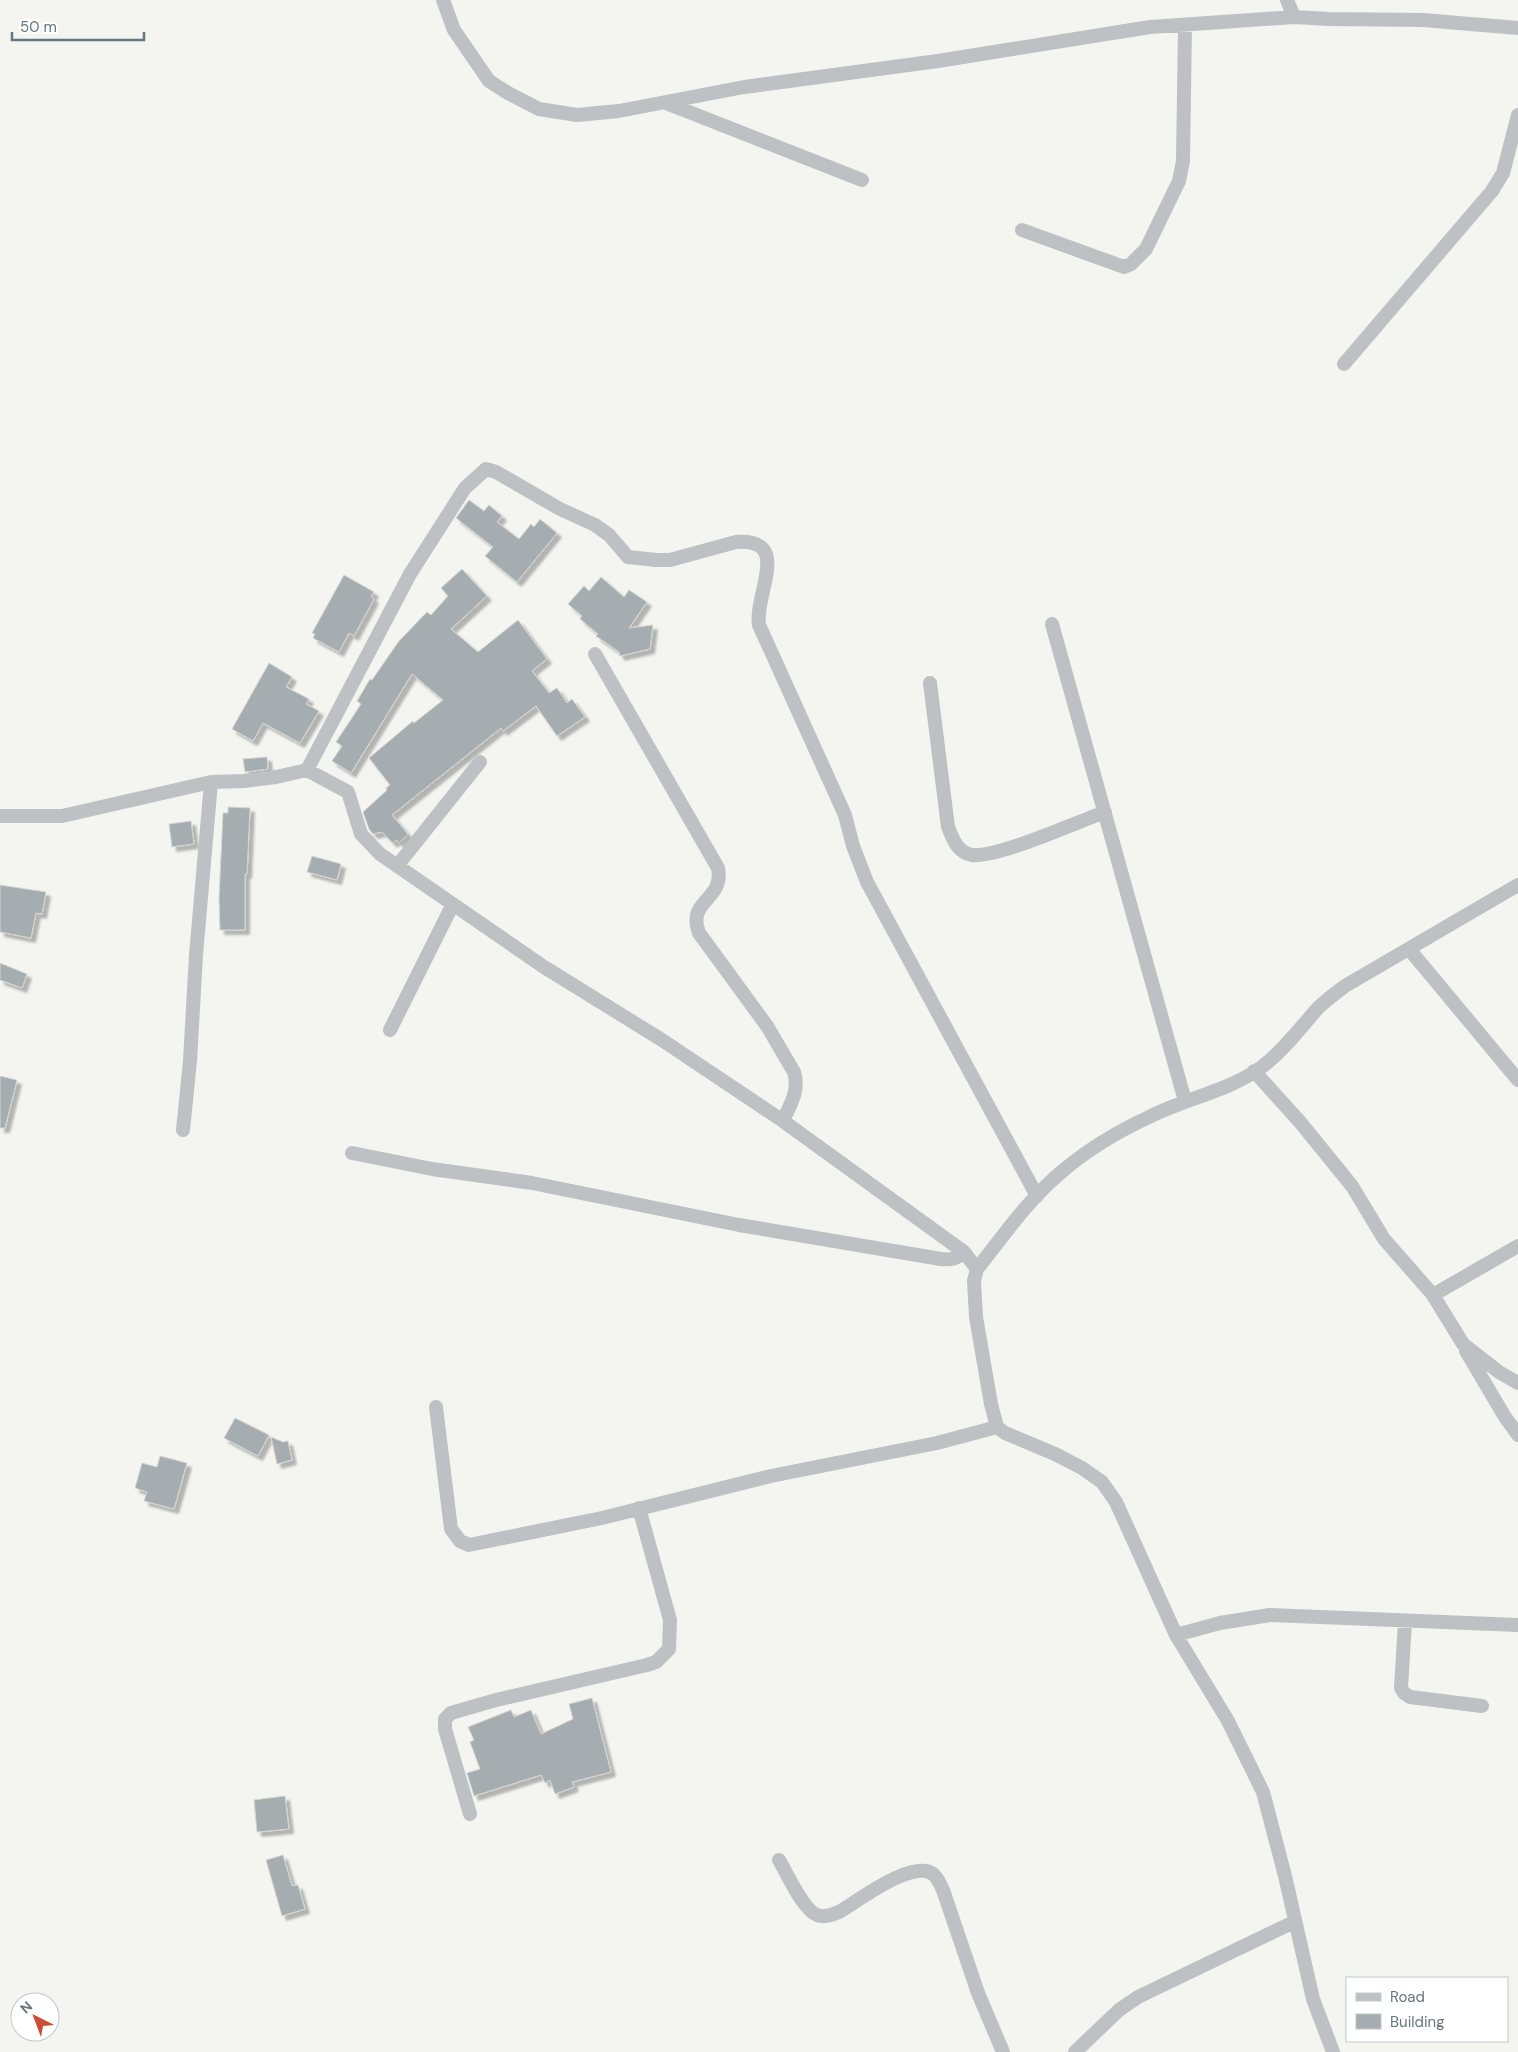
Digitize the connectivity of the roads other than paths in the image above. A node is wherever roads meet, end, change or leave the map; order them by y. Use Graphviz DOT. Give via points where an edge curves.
graph roads {
  1 [pos="443,0"];
  2 [pos="1287,0"];
  3 [pos="1294,17"];
  4 [pos="1185,25"];
  5 [pos="1518,28"];
  6 [pos="666,103"];
  7 [pos="1518,115"];
  8 [pos="862,180"];
  9 [pos="1022,230"];
  10 [pos="1344,364"];
  11 [pos="1052,624"];
  12 [pos="595,654"];
  13 [pos="930,683"];
  14 [pos="480,762"];
  15 [pos="307,770"];
  16 [pos="211,782"];
  17 [pos="1105,812"];
  18 [pos="0,816"];
  19 [pos="397,866"];
  20 [pos="1518,885"];
  21 [pos="453,904"];
  22 [pos="1409,949"];
  23 [pos="390,1030"];
  24 [pos="1254,1071"];
  25 [pos="1518,1080"];
  26 [pos="1185,1100"];
  27 [pos="783,1121"];
  28 [pos="183,1130"];
  29 [pos="352,1153"];
  30 [pos="1037,1196"];
  31 [pos="1518,1246"];
  32 [pos="964,1252"];
  33 [pos="977,1270"];
  34 [pos="1434,1295"];
  35 [pos="1462,1344"];
  36 [pos="1518,1383"];
  37 [pos="436,1407"];
  38 [pos="997,1426"];
  39 [pos="1518,1435"];
  40 [pos="639,1508"];
  41 [pos="1405,1622"];
  42 [pos="1518,1625"];
  43 [pos="1176,1635"];
  44 [pos="1482,1706"];
  45 [pos="470,1814"];
  46 [pos="779,1860"];
  47 [pos="1294,1922"];
  48 [pos="1003,2052"];
  49 [pos="1075,2052"];
  50 [pos="1333,2052"];
  1 -- 6 [label="street" via="454,30 489,81 539,109 577,115"];
  2 -- 3 [label="street"];
  3 -- 4 [label="street"];
  3 -- 5 [label="street" via="1423,20"];
  4 -- 6 [label="street" via="1150,27 938,61 744,86"];
  4 -- 9 [label="street" via="1183,161 1178,181 1146,249 1132,264 1124,267"];
  6 -- 8 [label="street"];
  7 -- 10 [label="street" via="1503,173 1495,186"];
  11 -- 17 [label="street"];
  12 -- 27 [label="street" via="718,868 718,885 699,908 695,923 767,1026 794,1072 796,1088"];
  13 -- 17 [label="street" via="948,827 956,846 971,855 998,852"];
  14 -- 19 [label="street"];
  15 -- 16 [label="street" via="244,781"];
  15 -- 19 [label="street" via="348,792 361,834"];
  15 -- 30 [label="street" via="410,574 465,488 486,469 596,525 628,557 670,560 736,542 760,545 769,564 758,614 759,624 845,815 858,861"];
  16 -- 18 [label="street" via="62,816"];
  16 -- 28 [label="street"];
  17 -- 26 [label="street"];
  19 -- 21 [label="street"];
  20 -- 22 [label="street"];
  21 -- 23 [label="street"];
  21 -- 27 [label="street" via="544,967 662,1040"];
  22 -- 24 [label="street" via="1338,991 1319,1006 1264,1066"];
  22 -- 25 [label="street"];
  24 -- 26 [label="street" via="1227,1086"];
  24 -- 34 [label="street" via="1352,1186 1384,1239"];
  26 -- 30 [label="street" via="1103,1142 1064,1170"];
  27 -- 32 [label="street"];
  29 -- 32 [label="street" via="941,1259 958,1258"];
  30 -- 33 [label="street"];
  31 -- 34 [label="street"];
  32 -- 33 [label="street"];
  33 -- 38 [label="street" via="974,1281 976,1317"];
  34 -- 35 [label="street"];
  35 -- 36 [label="street"];
  35 -- 39 [label="street"];
  37 -- 40 [label="street" via="451,1529 460,1541 480,1543"];
  38 -- 40 [label="street" via="937,1443 771,1476"];
  38 -- 43 [label="street" via="1005,1433 1082,1468 1102,1482 1116,1502"];
  40 -- 45 [label="street" via="670,1620 669,1649 656,1662 647,1665 451,1713 445,1719 445,1729"];
  41 -- 42 [label="street"];
  41 -- 43 [label="street" via="1270,1615 1220,1623"];
  41 -- 44 [label="street" via="1401,1688 1404,1693"];
  43 -- 47 [label="street" via="1228,1721 1263,1792"];
  46 -- 48 [label="street" via="805,1905 818,1916 839,1912 907,1872 924,1870 932,1873 943,1890 978,1993"];
  47 -- 49 [label="street" via="1138,1997 1119,2010"];
  47 -- 50 [label="street" via="1313,1999"];
}
